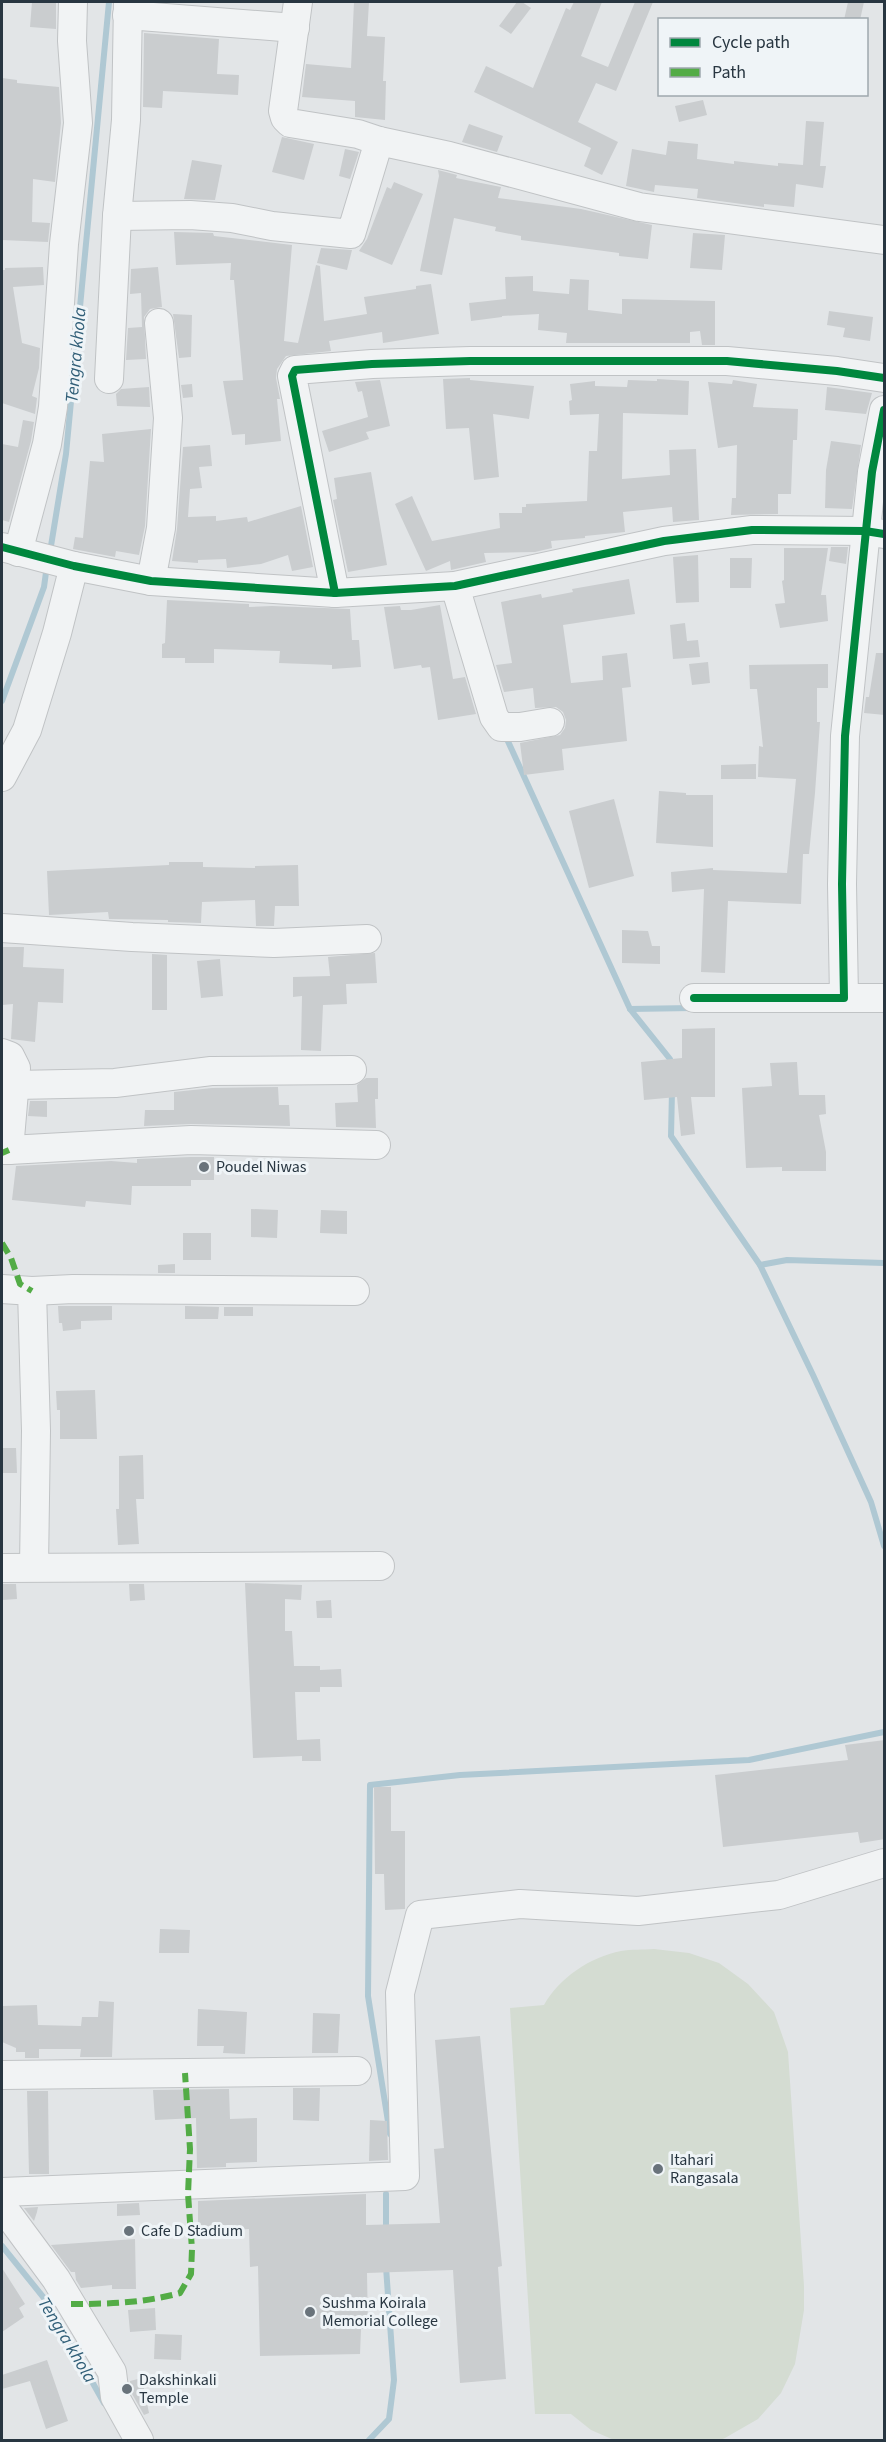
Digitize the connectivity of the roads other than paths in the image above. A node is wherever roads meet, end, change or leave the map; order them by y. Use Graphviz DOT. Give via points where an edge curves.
graph roads {
  1 [pos="74,2"];
  2 [pos="128,8"];
  3 [pos="297,15"];
  4 [pos="379,141"];
  5 [pos="117,216"];
  6 [pos="885,240"];
  7 [pos="159,323"];
  8 [pos="885,378"];
  9 [pos="109,379"];
  10 [pos="885,410"];
  11 [pos="875,532"];
  12 [pos="16,552"];
  13 [pos="70,565"];
  14 [pos="151,581"];
  15 [pos="455,586"];
  16 [pos="335,593"];
  17 [pos="550,722"];
  18 [pos="2,777"];
  19 [pos="2,927"];
  20 [pos="367,939"];
  21 [pos="694,998"];
  22 [pos="844,998"];
  23 [pos="885,998"];
  24 [pos="2,1053"];
  25 [pos="352,1070"];
  26 [pos="15,1084"];
  27 [pos="376,1145"];
  28 [pos="5,1150"];
  29 [pos="2,1289"];
  30 [pos="32,1291"];
  31 [pos="355,1291"];
  32 [pos="380,1566"];
  33 [pos="34,1567"];
  34 [pos="2,1568"];
  35 [pos="885,1863"];
  36 [pos="357,2071"];
  37 [pos="2,2075"];
  38 [pos="2,2192"];
  39 [pos="2,2206"];
  40 [pos="139,2440"];
  1 -- 12 [label="street" via="72,41 78,123 52,407 47,444"];
  2 -- 3 [label="street"];
  2 -- 5 [label="street" via="126,120"];
  3 -- 4 [label="street" via="285,118 290,123"];
  4 -- 5 [label="street" via="351,234 232,218"];
  4 -- 6 [label="street" via="639,207"];
  5 -- 9 [label="street"];
  7 -- 14 [label="street" via="168,418 161,528"];
  8 -- 16 [label="street" via="726,361 459,362 295,370 292,376"];
  10 -- 11 [label="street" via="872,472"];
  11 -- 15 [label="street" via="752,530 664,541"];
  11 -- 22 [label="street" via="845,736"];
  12 -- 13 [label="street"];
  13 -- 14 [label="street"];
  13 -- 18 [label="street" via="57,633 27,730"];
  14 -- 16 [label="street"];
  15 -- 16 [label="street"];
  15 -- 17 [label="street" via="494,717 501,727"];
  19 -- 20 [label="street" via="274,943"];
  21 -- 22 [label="street"];
  22 -- 23 [label="street"];
  24 -- 26 [label="street" via="10,1056 16,1068"];
  25 -- 26 [label="street" via="211,1071 115,1083"];
  26 -- 28 [label="street"];
  27 -- 28 [label="street" via="191,1140"];
  29 -- 30 [label="street"];
  30 -- 31 [label="street"];
  30 -- 33 [label="street"];
  32 -- 33 [label="street"];
  33 -- 34 [label="street"];
  35 -- 38 [label="street" via="779,1895 756,1898 638,1911 520,1904 420,1915 400,1993 405,2176"];
  36 -- 37 [label="street"];
  39 -- 40 [label="street" via="56,2279 112,2372 116,2397"];
}
